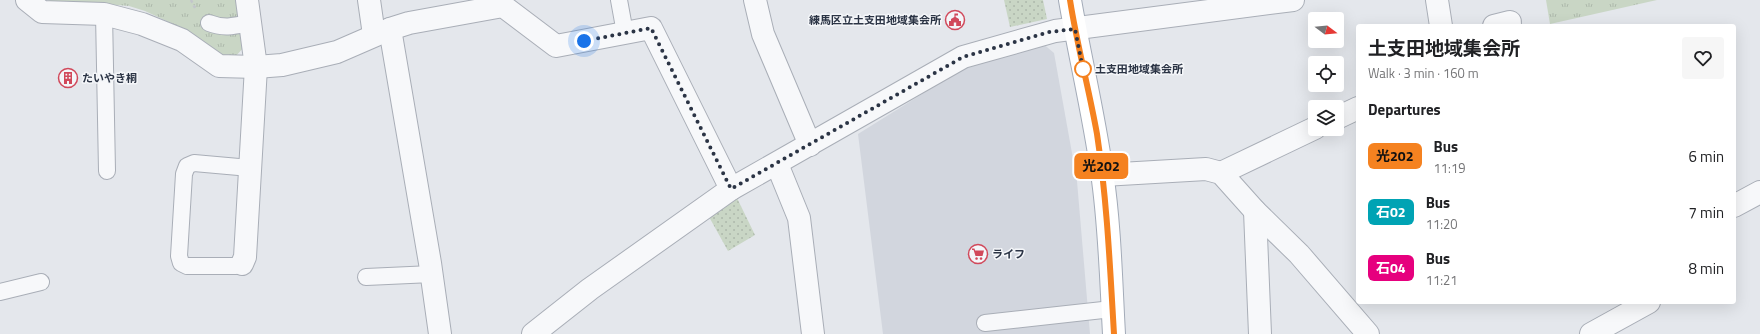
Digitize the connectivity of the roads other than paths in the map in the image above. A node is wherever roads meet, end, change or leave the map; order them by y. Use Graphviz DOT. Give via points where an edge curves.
graph roads {
  1 [pos="27,0"];
  2 [pos="247,0"];
  3 [pos="369,0"];
  4 [pos="620,0"];
  5 [pos="756,0"];
  6 [pos="1070,0"];
  7 [pos="1293,0"];
  8 [pos="1437,0"];
  9 [pos="480,5"];
  10 [pos="104,14"];
  11 [pos="209,23"];
  12 [pos="250,23"];
  13 [pos="1441,24"];
  14 [pos="1075,29"];
  15 [pos="382,32"];
  16 [pos="625,33"];
  17 [pos="256,67"];
  18 [pos="1356,109"];
  19 [pos="1344,115"];
  20 [pos="1308,131"];
  21 [pos="810,145"];
  22 [pos="777,164"];
  23 [pos="250,168"];
  24 [pos="107,171"];
  25 [pos="1221,174"];
  26 [pos="1103,175"];
  27 [pos="731,189"];
  28 [pos="1760,192"];
  29 [pos="1736,205"];
  30 [pos="1255,210"];
  31 [pos="242,264"];
  32 [pos="432,274"];
  33 [pos="366,277"];
  34 [pos="41,282"];
  35 [pos="0,292"];
  36 [pos="1645,304"];
  37 [pos="1112,309"];
  38 [pos="986,323"];
  39 [pos="440,334"];
  40 [pos="533,334"];
  41 [pos="813,334"];
  42 [pos="1114,334"];
  43 [pos="1260,334"];
  44 [pos="1368,334"];
  45 [pos="1591,334"];
  1 -- 10 [label="street" via="42,12"];
  2 -- 12 [label="street"];
  3 -- 15 [label="street"];
  4 -- 16 [label="lane"];
  5 -- 21 [label="street" via="763,34"];
  6 -- 14 [label="main road"];
  7 -- 14 [label="street"];
  8 -- 13 [label="street"];
  9 -- 15 [label="street"];
  9 -- 16 [label="street" via="503,6 556,46"];
  10 -- 17 [label="street" via="142,24 182,40 220,66"];
  10 -- 24 [label="lane"];
  11 -- 12 [label="lane" via="229,27"];
  12 -- 17 [label="street"];
  14 -- 21 [label="street" via="1049,32 963,57"];
  14 -- 26 [label="main road"];
  15 -- 17 [label="street" via="337,52 282,65"];
  15 -- 32 [label="street"];
  16 -- 27 [label="street" via="651,28"];
  17 -- 23 [label="street"];
  18 -- 19 [label="street"];
  20 -- 25 [label="street"];
  21 -- 22 [label="street"];
  22 -- 27 [label="street"];
  22 -- 41 [label="street" via="799,218"];
  23 -- 31 [label="street" via="245,257"];
  23 -- 31 [label="lane" via="194,163 187,166 184,174 181,262 187,266"];
  25 -- 26 [label="street" via="1206,169"];
  25 -- 30 [label="street"];
  26 -- 37 [label="main road"];
  27 -- 40 [label="street" via="590,289"];
  28 -- 29 [label="street"];
  30 -- 43 [label="street"];
  30 -- 44 [label="street" via="1299,254"];
  32 -- 33 [label="lane"];
  32 -- 39 [label="street"];
  34 -- 35 [label="lane"];
  36 -- 45 [label="street"];
  37 -- 38 [label="lane"];
  37 -- 42 [label="main road"];
}
